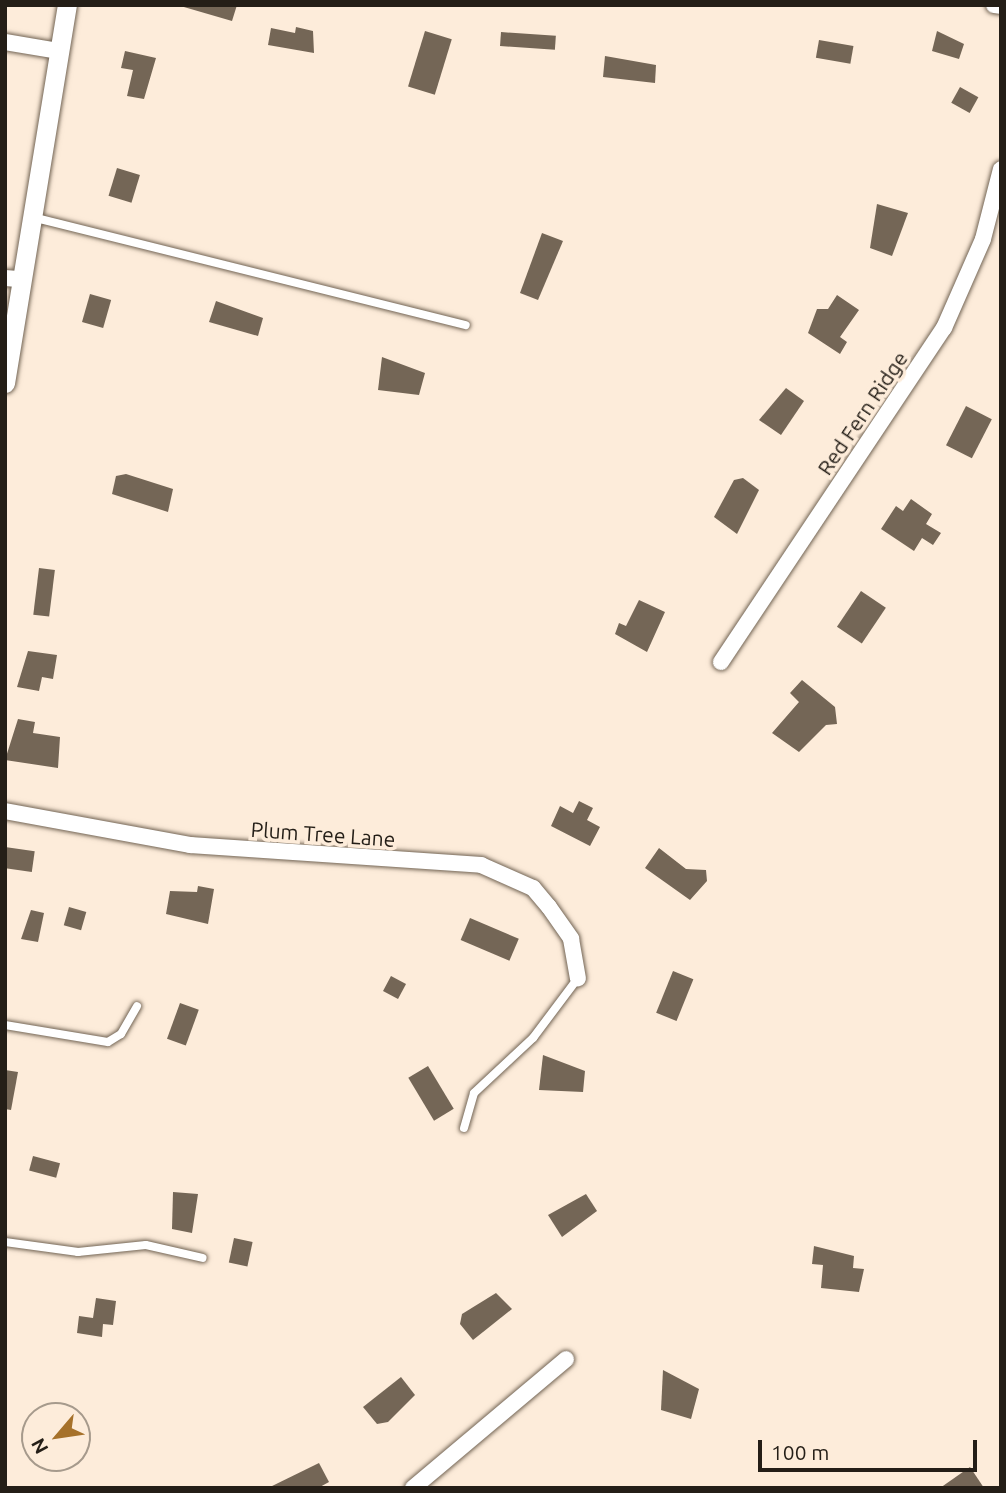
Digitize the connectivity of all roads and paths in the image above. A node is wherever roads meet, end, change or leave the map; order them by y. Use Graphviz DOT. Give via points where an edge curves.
graph roads {
  1 [pos="67,5"];
  2 [pos="995,5"];
  3 [pos="1001,6"];
  4 [pos="5,42"];
  5 [pos="59,51"];
  6 [pos="1001,169"];
  7 [pos="29,216"];
  8 [pos="12,278"];
  9 [pos="466,324"];
  10 [pos="5,383"];
  11 [pos="721,663"];
  12 [pos="5,811"];
  13 [pos="578,978"];
  14 [pos="137,1006"];
  15 [pos="5,1025"];
  16 [pos="464,1128"];
  17 [pos="5,1242"];
  18 [pos="203,1258"];
  19 [pos="566,1359"];
  20 [pos="413,1488"];
  1 -- 5 [label="street"];
  2 -- 3 [label="street"];
  4 -- 5 [label="street"];
  5 -- 7 [label="street"];
  6 -- 11 [label="street, Red Fern Ridge" via="983,239 944,328"];
  7 -- 8 [label="street"];
  7 -- 9 [label="lane"];
  8 -- 10 [label="street"];
  12 -- 13 [label="street, Plum Tree Lane" via="190,845 481,865 533,888 570,939"];
  13 -- 16 [label="lane" via="533,1038 474,1093"];
  14 -- 15 [label="lane" via="121,1034 108,1042"];
  17 -- 18 [label="lane" via="78,1252 146,1245"];
  19 -- 20 [label="street"];
}
